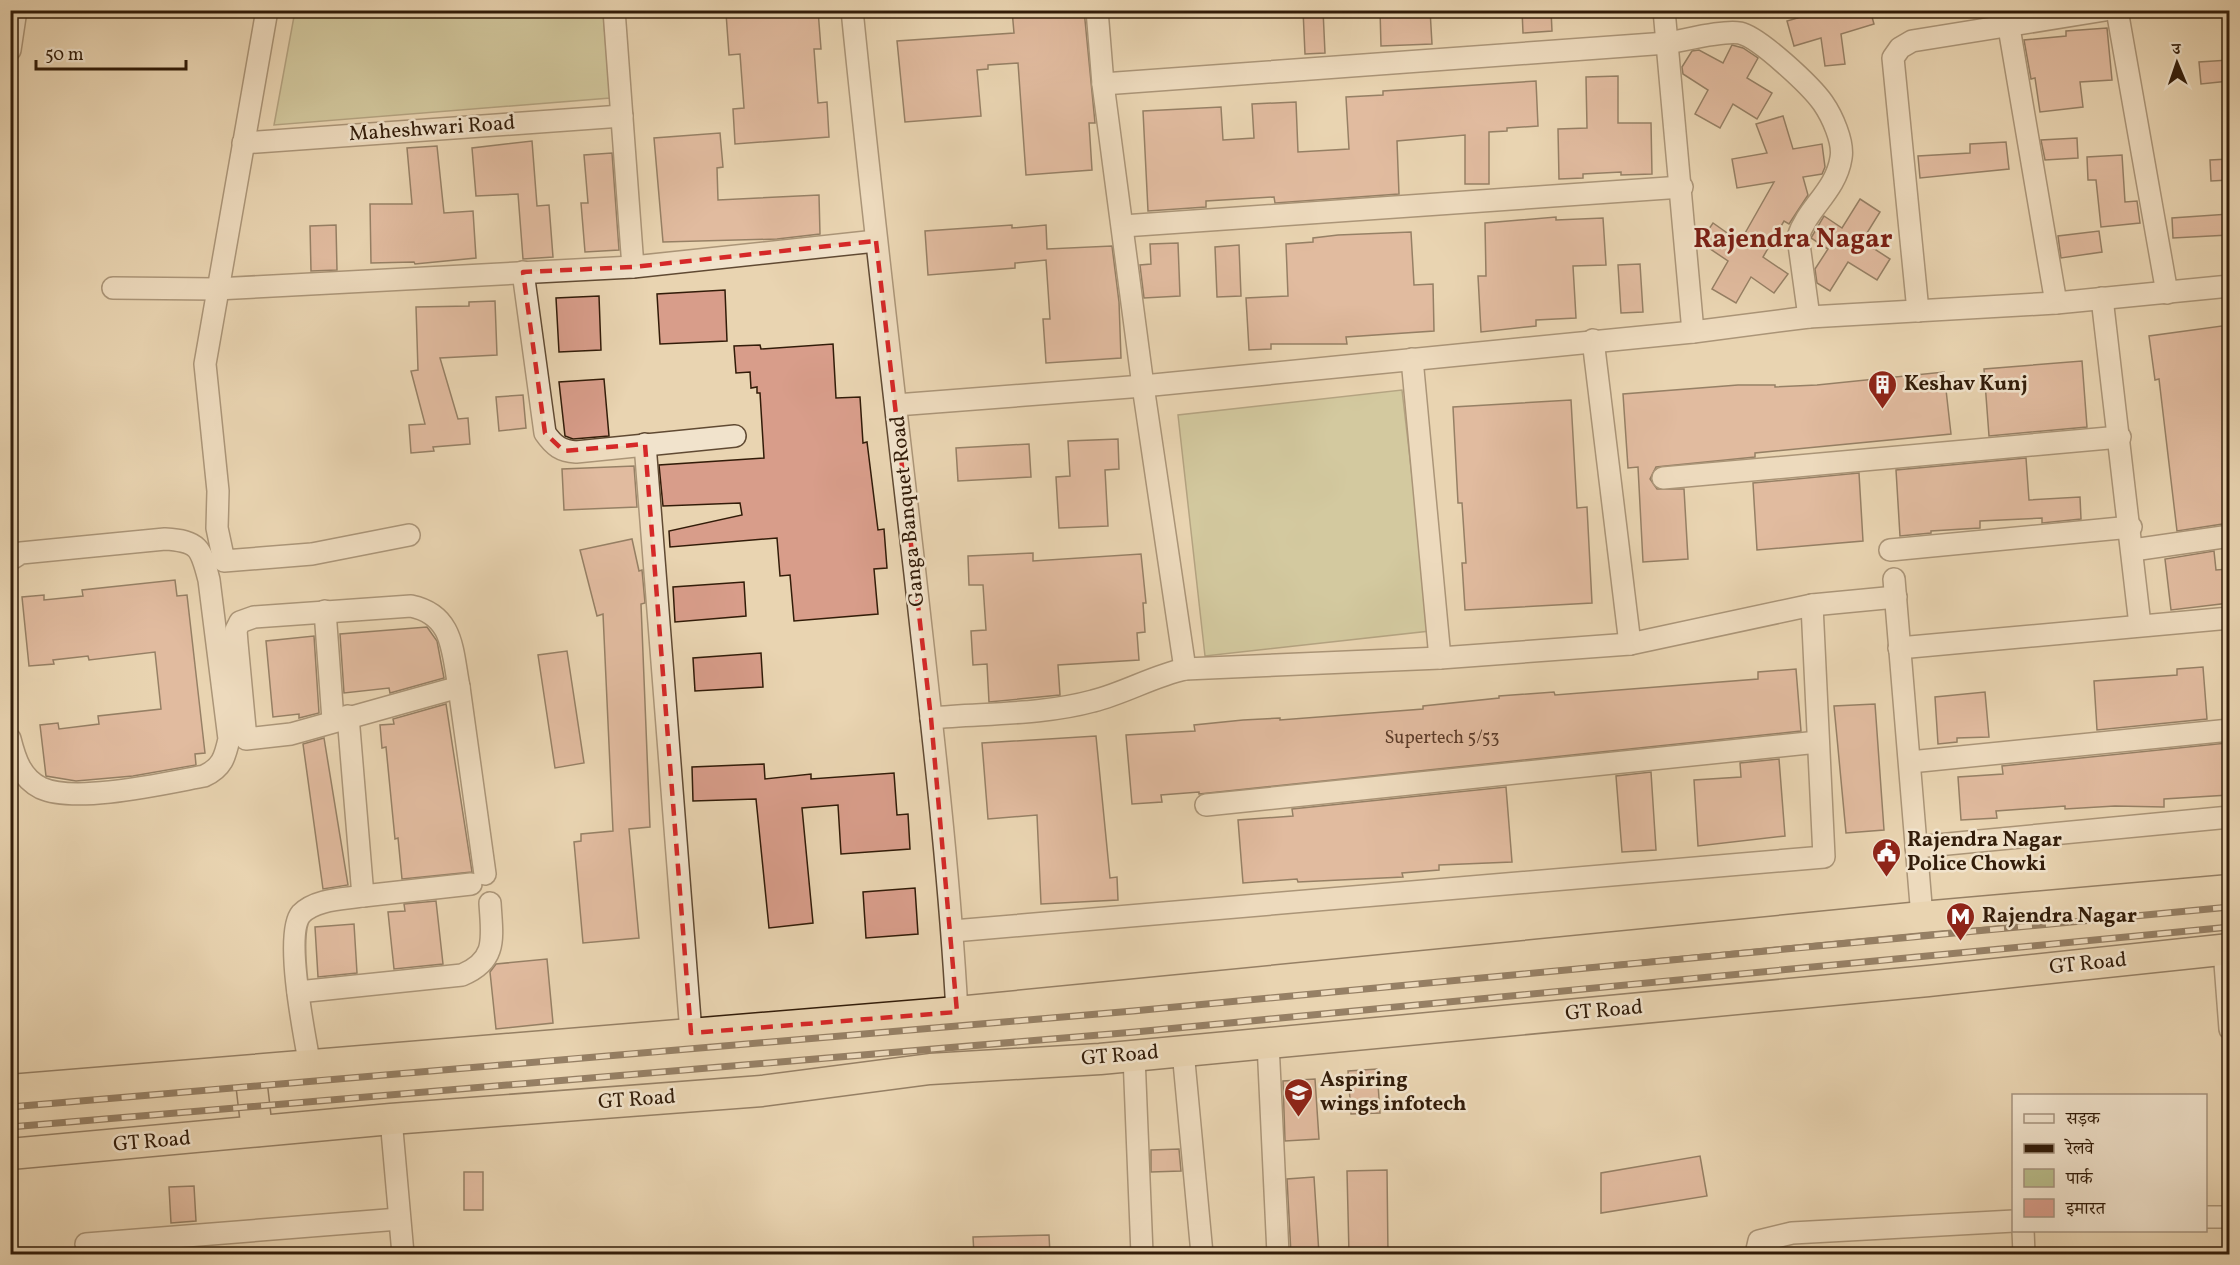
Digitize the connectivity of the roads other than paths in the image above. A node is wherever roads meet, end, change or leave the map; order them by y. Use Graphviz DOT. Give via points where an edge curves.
graph roads {
  1 [pos="16,10"];
  2 [pos="267,10"];
  3 [pos="614,10"];
  4 [pos="852,10"];
  5 [pos="1097,10"];
  6 [pos="1664,10"];
  7 [pos="2105,10"];
  8 [pos="2117,10"];
  9 [pos="2007,18"];
  10 [pos="1667,43"];
  11 [pos="10,50"];
  12 [pos="1103,84"];
  13 [pos="622,116"];
  14 [pos="243,143"];
  15 [pos="1682,187"];
  16 [pos="1123,226"];
  17 [pos="876,241"];
  18 [pos="633,267"];
  19 [pos="523,273"];
  20 [pos="2229,286"];
  21 [pos="113,288"];
  22 [pos="216,289"];
  23 [pos="2168,293"];
  24 [pos="2102,298"];
  25 [pos="2056,303"];
  26 [pos="1918,311"];
  27 [pos="1809,317"];
  28 [pos="1693,332"];
  29 [pos="1593,340"];
  30 [pos="1412,358"];
  31 [pos="1143,386"];
  32 [pos="896,405"];
  33 [pos="735,436"];
  34 [pos="2120,437"];
  35 [pos="645,444"];
  36 [pos="1663,478"];
  37 [pos="2131,527"];
  38 [pos="409,535"];
  39 [pos="2229,536"];
  40 [pos="2133,549"];
  41 [pos="1890,550"];
  42 [pos="10,560"];
  43 [pos="1812,605"];
  44 [pos="325,611"];
  45 [pos="2229,618"];
  46 [pos="2140,624"];
  47 [pos="1630,644"];
  48 [pos="1899,648"];
  49 [pos="1440,658"];
  50 [pos="1185,669"];
  51 [pos="459,687"];
  52 [pos="341,718"];
  53 [pos="931,718"];
  54 [pos="2229,730"];
  55 [pos="10,739"];
  56 [pos="1818,742"];
  57 [pos="1910,762"];
  58 [pos="1206,805"];
  59 [pos="2229,817"];
  60 [pos="1916,847"];
  61 [pos="2229,890"];
  62 [pos="363,896"];
  63 [pos="490,903"];
  64 [pos="1922,917"];
  65 [pos="952,931"];
  66 [pos="2227,950"];
  67 [pos="298,992"];
  68 [pos="2229,1005"];
  69 [pos="957,1012"];
  70 [pos="2229,1029"];
  71 [pos="692,1033"];
  72 [pos="1268,1043"];
  73 [pos="1183,1051"];
  74 [pos="1134,1056"];
  75 [pos="310,1066"];
  76 [pos="250,1071"];
  77 [pos="10,1090"];
  78 [pos="391,1119"];
  79 [pos="257,1131"];
  80 [pos="10,1154"];
  81 [pos="2207,1217"];
  82 [pos="2229,1217"];
  83 [pos="399,1219"];
  84 [pos="2012,1221"];
  85 [pos="2023,1232"];
  86 [pos="86,1244"];
  87 [pos="403,1254"];
  88 [pos="1142,1254"];
  89 [pos="1202,1254"];
  90 [pos="1278,1254"];
  91 [pos="1756,1254"];
  92 [pos="2024,1254"];
  1 -- 11 [label="street"];
  2 -- 14 [label="street"];
  3 -- 13 [label="street"];
  4 -- 17 [label="street, Ganga Banquet Road"];
  5 -- 12 [label="street"];
  6 -- 10 [label="street"];
  7 -- 9 [label="street"];
  8 -- 23 [label="street"];
  9 -- 25 [label="street"];
  9 -- 26 [label="street" via="1912,41 1893,58"];
  10 -- 12 [label="street"];
  10 -- 15 [label="street"];
  10 -- 27 [label="street" via="1737,33 1755,38 1823,102 1842,155 1831,188 1802,225 1798,237"];
  12 -- 16 [label="street"];
  13 -- 14 [label="street, Maheshwari Road"];
  13 -- 18 [label="street"];
  14 -- 22 [label="street"];
  15 -- 16 [label="street"];
  15 -- 28 [label="street"];
  16 -- 31 [label="street"];
  17 -- 18 [label="street"];
  17 -- 32 [label="street, Ganga Banquet Road"];
  18 -- 19 [label="street"];
  19 -- 22 [label="street"];
  19 -- 35 [label="street" via="545,433 552,444 564,451"];
  20 -- 23 [label="street"];
  21 -- 22 [label="street"];
  22 -- 38 [label="street" via="205,363 218,491 217,528 224,561 312,554"];
  23 -- 24 [label="street"];
  24 -- 25 [label="street"];
  24 -- 34 [label="street"];
  25 -- 26 [label="street"];
  26 -- 27 [label="street"];
  27 -- 28 [label="street"];
  28 -- 29 [label="street"];
  29 -- 30 [label="street"];
  29 -- 47 [label="street"];
  30 -- 31 [label="street"];
  30 -- 49 [label="street"];
  31 -- 32 [label="street"];
  31 -- 50 [label="street"];
  32 -- 53 [label="street, Ganga Banquet Road"];
  33 -- 35 [label="street"];
  34 -- 36 [label="street"];
  34 -- 37 [label="street"];
  35 -- 71 [label="street"];
  37 -- 40 [label="street"];
  37 -- 41 [label="street"];
  39 -- 40 [label="street"];
  40 -- 46 [label="street"];
  42 -- 55 [label="street" via="21,553 165,539 198,546 209,580 229,739 223,762 216,771 204,776 94,793 66,793 41,788 24,774"];
  43 -- 47 [label="street"];
  43 -- 48 [label="street" via="1895,588"];
  43 -- 56 [label="street"];
  44 -- 51 [label="street" via="411,606 425,609 443,623"];
  44 -- 52 [label="street"];
  44 -- 52 [label="street" via="254,617 240,622 236,630 246,739 291,734"];
  45 -- 46 [label="street"];
  46 -- 48 [label="street"];
  47 -- 49 [label="street"];
  48 -- 57 [label="street"];
  49 -- 50 [label="street"];
  50 -- 53 [label="street" via="1072,706"];
  51 -- 52 [label="street"];
  51 -- 62 [label="street" via="478,879"];
  52 -- 62 [label="street"];
  53 -- 65 [label="street, Ganga Banquet Road"];
  54 -- 57 [label="street"];
  56 -- 58 [label="street"];
  56 -- 65 [label="street" via="1824,857"];
  57 -- 60 [label="street"];
  59 -- 60 [label="street"];
  60 -- 64 [label="street"];
  61 -- 64 [label="highway"];
  62 -- 67 [label="street" via="312,906 300,915 295,948"];
  63 -- 67 [label="street" via="492,939 487,959 478,969 462,975"];
  64 -- 69 [label="highway"];
  65 -- 69 [label="street, Ganga Banquet Road"];
  66 -- 68 [label="street"];
  66 -- 72 [label="highway, GT Road"];
  67 -- 75 [label="street"];
  68 -- 70 [label="street"];
  69 -- 71 [label="highway"];
  71 -- 75 [label="highway"];
  72 -- 73 [label="highway, GT Road"];
  72 -- 90 [label="street"];
  73 -- 74 [label="highway, GT Road"];
  73 -- 89 [label="street"];
  74 -- 78 [label="highway, GT Road" via="930,1069 762,1091"];
  74 -- 88 [label="street"];
  75 -- 76 [label="highway"];
  76 -- 77 [label="highway"];
  76 -- 79 [label="highway"];
  78 -- 79 [label="highway, GT Road"];
  78 -- 83 [label="street"];
  79 -- 80 [label="highway, GT Road"];
  81 -- 82 [label="street"];
  83 -- 86 [label="street"];
  83 -- 87 [label="street"];
  84 -- 91 [label="street" via="1792,1233 1759,1241"];
  85 -- 92 [label="street"];
}
